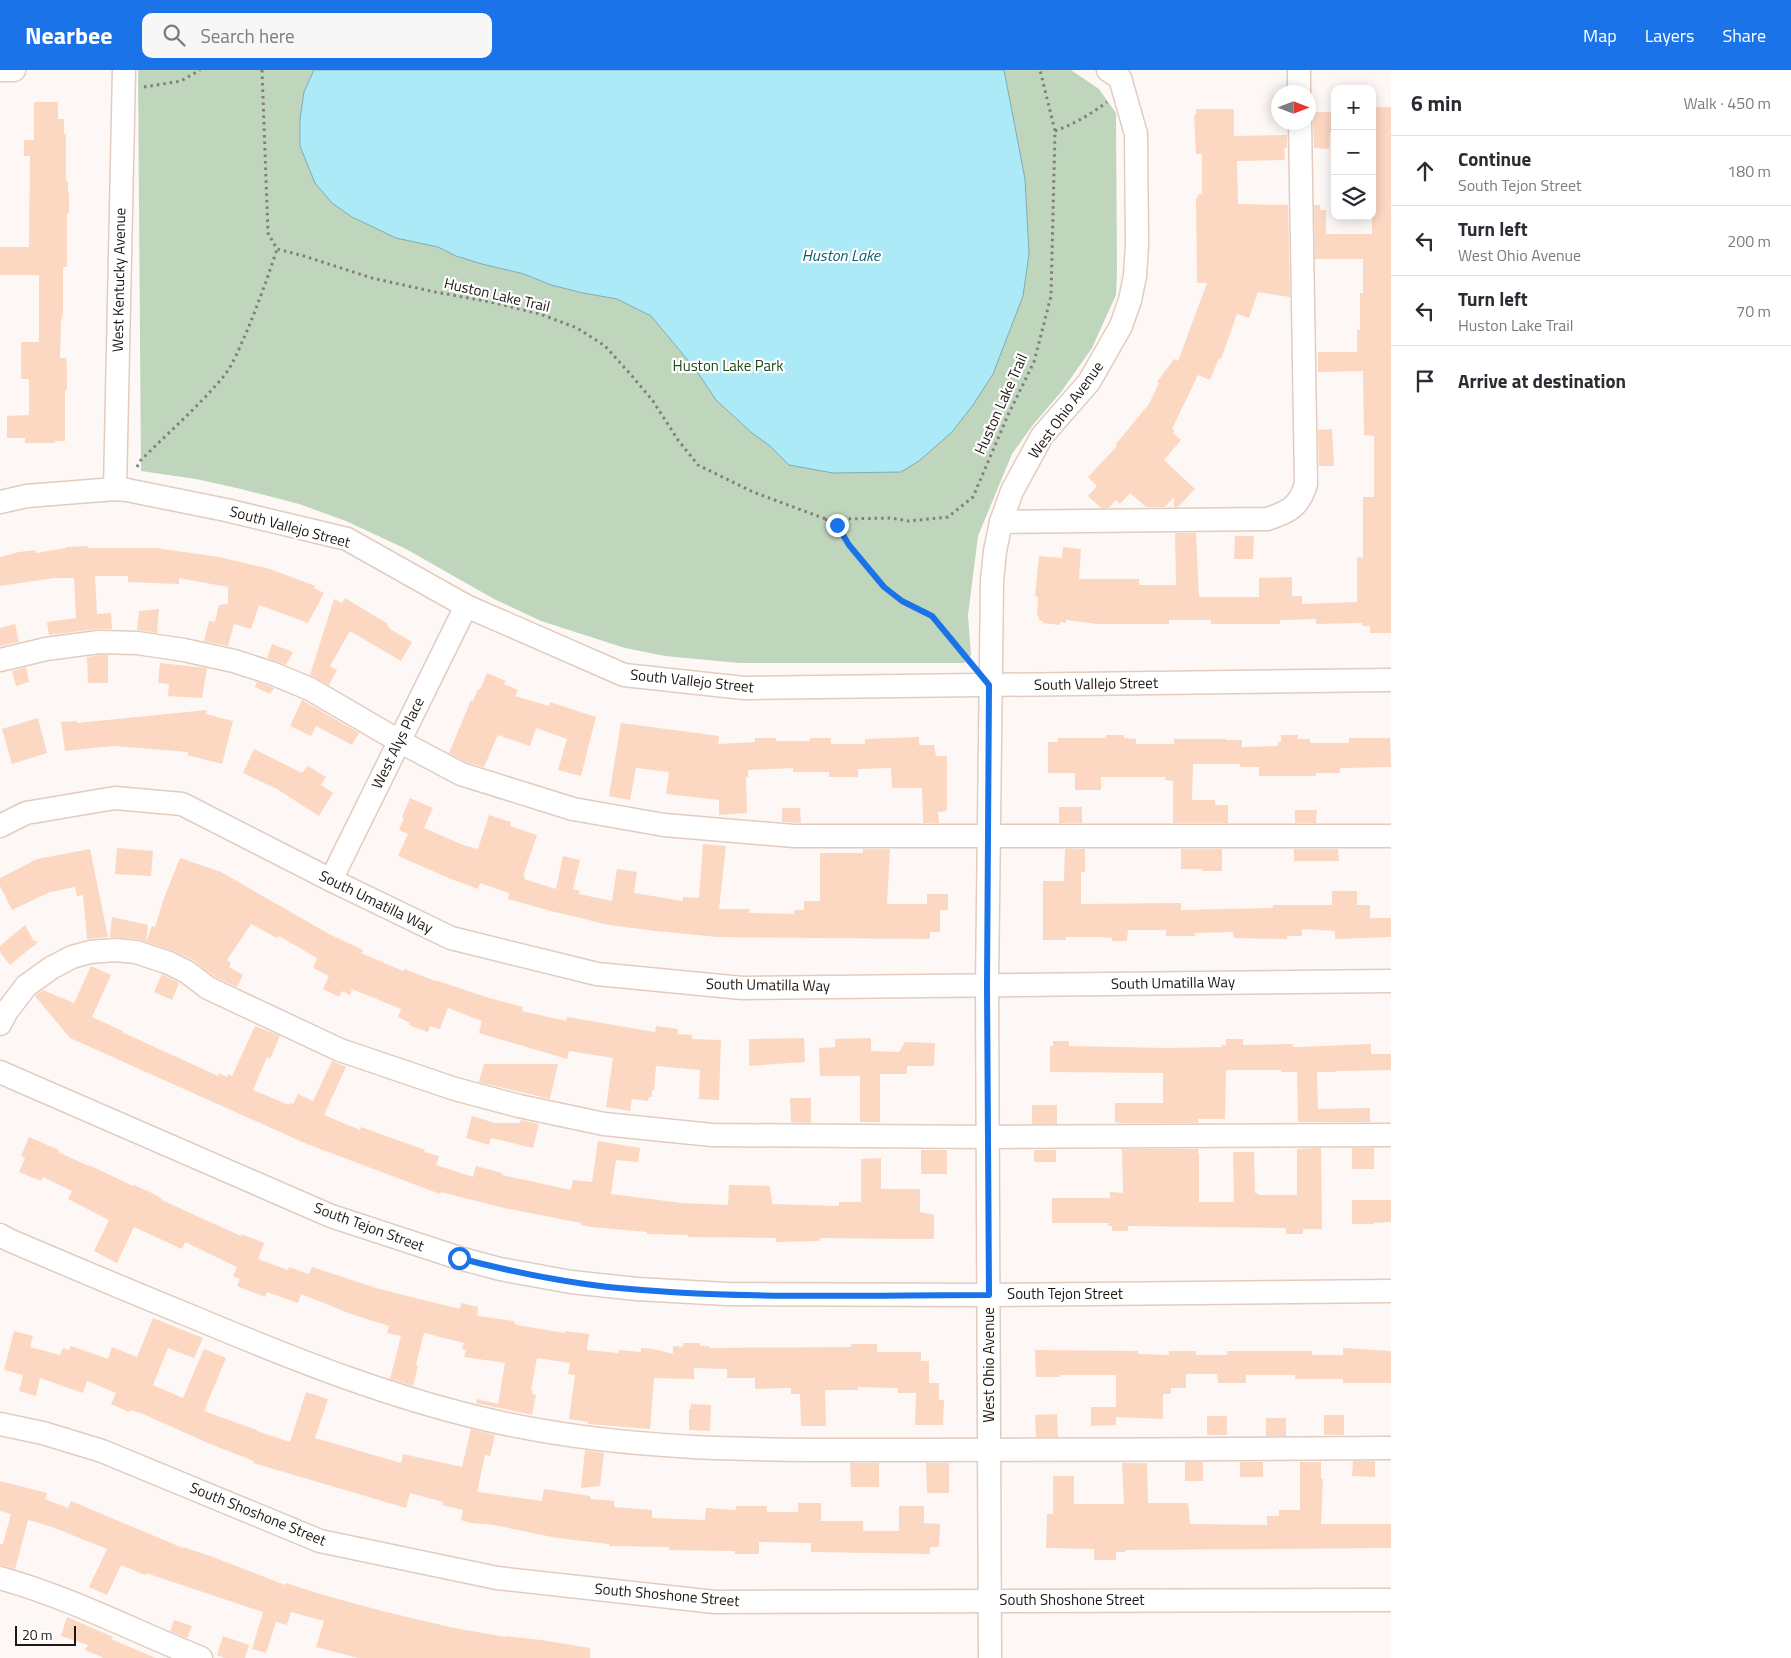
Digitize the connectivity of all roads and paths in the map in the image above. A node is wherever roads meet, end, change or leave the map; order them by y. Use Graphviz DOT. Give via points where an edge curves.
graph roads {
  1 [pos="0,70"];
  2 [pos="14,70"];
  3 [pos="200,70"];
  4 [pos="262,70"];
  5 [pos="1040,70"];
  6 [pos="1298,70"];
  7 [pos="1119,73"];
  8 [pos="124,80"];
  9 [pos="1299,85"];
  10 [pos="1300,130"];
  11 [pos="1055,132"];
  12 [pos="277,249"];
  13 [pos="121,490"];
  14 [pos="0,502"];
  15 [pos="823,518"];
  16 [pos="1001,522"];
  17 [pos="466,606"];
  18 [pos="0,660"];
  19 [pos="1391,680"];
  20 [pos="989,685"];
  21 [pos="399,741"];
  22 [pos="0,826"];
  23 [pos="1391,836"];
  24 [pos="988,837"];
  25 [pos="331,880"];
  26 [pos="1391,981"];
  27 [pos="987,985"];
  28 [pos="0,1024"];
  29 [pos="0,1072"];
  30 [pos="1391,1135"];
  31 [pos="988,1137"];
  32 [pos="0,1235"];
  33 [pos="1391,1292"];
  34 [pos="989,1295"];
  35 [pos="0,1424"];
  36 [pos="1391,1448"];
  37 [pos="989,1450"];
  38 [pos="0,1578"];
  39 [pos="989,1600"];
  40 [pos="1391,1600"];
  41 [pos="201,1658"];
  42 [pos="990,1658"];
  1 -- 2 [label="street"];
  3 -- 8 [label="path" via="181,81"];
  4 -- 12 [label="path" via="268,234"];
  5 -- 11 [label="path, Huston Lake Trail"];
  6 -- 9 [label="street"];
  7 -- 11 [label="path" via="1114,96 1095,111"];
  7 -- 16 [label="street, West Ohio Avenue" via="1136,134 1137,245 1130,300 1121,326 1089,382 1042,436 1028,460"];
  8 -- 13 [label="street, West Kentucky Avenue"];
  10 -- 16 [label="street" via="1306,484 1293,508 1267,520"];
  11 -- 15 [label="path, Huston Lake Trail" via="1051,296 1034,362 973,497 948,517 909,521"];
  12 -- 13 [label="path" via="250,323 225,374 192,412 141,460"];
  12 -- 15 [label="path, Huston Lake Trail" via="372,278 540,314 577,328 605,346 632,376 698,465 753,492"];
  13 -- 14 [label="street, South Vallejo Street" via="27,496"];
  13 -- 17 [label="street, South Vallejo Street" via="226,510 348,539"];
  15 -- 20 [label="path, Huston Lake Trail" via="837,525 849,545 884,587 902,601 932,616"];
  16 -- 20 [label="street, West Ohio Avenue" via="992,580"];
  17 -- 20 [label="street, South Vallejo Street" via="624,675 744,688"];
  17 -- 21 [label="street, West Alys Place"];
  18 -- 21 [label="street" via="46,649 99,642 137,643 184,650 234,661 310,689"];
  19 -- 20 [label="street, South Vallejo Street"];
  20 -- 24 [label="street, West Ohio Avenue"];
  21 -- 24 [label="street" via="461,774 573,809 664,825 794,836"];
  21 -- 25 [label="street, West Alys Place"];
  22 -- 25 [label="street, South Umatilla Way" via="26,813 115,798 182,804"];
  23 -- 24 [label="street"];
  24 -- 27 [label="street, West Ohio Avenue"];
  25 -- 27 [label="street, South Umatilla Way" via="451,938 598,974 742,988"];
  26 -- 27 [label="street, South Umatilla Way"];
  27 -- 31 [label="street, West Ohio Avenue"];
  28 -- 31 [label="street" via="26,986 51,968 90,952 136,952 188,972 208,988 340,1050 455,1089 519,1106 604,1124 712,1135"];
  29 -- 34 [label="street, South Tejon Street" via="331,1216 415,1245 500,1269 606,1287 727,1294"];
  30 -- 31 [label="street"];
  31 -- 34 [label="street, West Ohio Avenue"];
  32 -- 37 [label="street" via="306,1364 397,1395 499,1423 555,1434 634,1443 747,1450"];
  33 -- 34 [label="street, South Tejon Street"];
  34 -- 37 [label="street, West Ohio Avenue"];
  35 -- 39 [label="street, South Shoshone Street" via="102,1450 320,1541 497,1578 715,1602"];
  36 -- 37 [label="street"];
  37 -- 39 [label="street, West Ohio Avenue"];
  38 -- 41 [label="street" via="69,1602"];
  39 -- 40 [label="street, South Shoshone Street"];
  39 -- 42 [label="street, West Ohio Avenue"];
}
